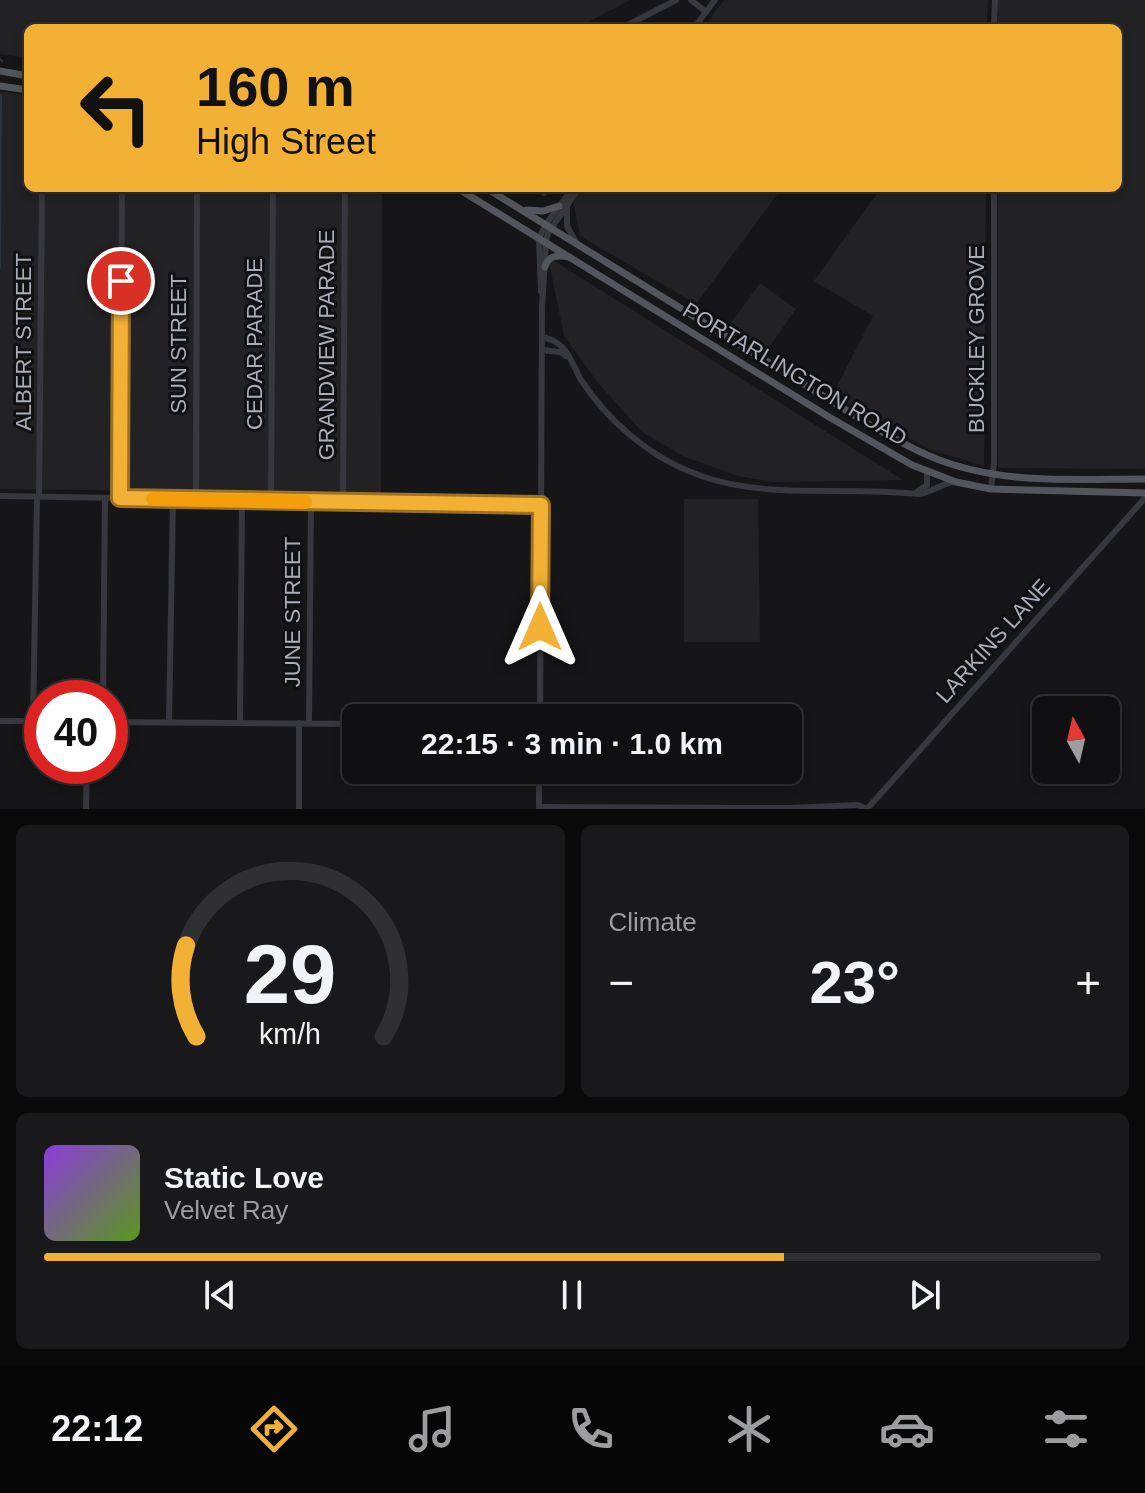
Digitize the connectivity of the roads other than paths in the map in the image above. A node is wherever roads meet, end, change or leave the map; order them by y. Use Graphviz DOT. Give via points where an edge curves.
graph roads {
  1 [pos="676,0"];
  2 [pos="691,0"];
  3 [pos="715,0"];
  4 [pos="995,0"];
  5 [pos="706,12"];
  6 [pos="630,24"];
  7 [pos="697,24"];
  8 [pos="994,24"];
  9 [pos="0,71"];
  10 [pos="24,75"];
  11 [pos="0,86"];
  12 [pos="24,89"];
  13 [pos="42,192"];
  14 [pos="122,192"];
  15 [pos="197,192"];
  16 [pos="273,192"];
  17 [pos="345,192"];
  18 [pos="464,192"];
  19 [pos="493,192"];
  20 [pos="573,192"];
  21 [pos="994,192"];
  22 [pos="563,205"];
  23 [pos="517,206"];
  24 [pos="549,226"];
  25 [pos="542,240"];
  26 [pos="578,244"];
  27 [pos="571,258"];
  28 [pos="545,267"];
  29 [pos="542,307"];
  30 [pos="542,337"];
  31 [pos="542,350"];
  32 [pos="569,358"];
  33 [pos="927,471"];
  34 [pos="993,474"];
  35 [pos="1145,479"];
  36 [pos="956,482"];
  37 [pos="991,489"];
  38 [pos="906,492"];
  39 [pos="1145,495"];
  40 [pos="0,496"];
  41 [pos="38,497"];
  42 [pos="105,498"];
  43 [pos="120,498"];
  44 [pos="173,499"];
  45 [pos="196,500"];
  46 [pos="242,500"];
  47 [pos="271,501"];
  48 [pos="311,502"];
  49 [pos="343,502"];
  50 [pos="541,505"];
  51 [pos="34,680"];
  52 [pos="103,680"];
  53 [pos="540,704"];
  54 [pos="0,721"];
  55 [pos="24,721"];
  56 [pos="128,722"];
  57 [pos="169,722"];
  58 [pos="240,723"];
  59 [pos="299,723"];
  60 [pos="309,723"];
  61 [pos="342,724"];
  62 [pos="87,784"];
  63 [pos="539,784"];
  64 [pos="539,808"];
  65 [pos="86,809"];
  66 [pos="299,809"];
  67 [pos="867,809"];
  1 -- 6 [label="street"];
  2 -- 5 [label="street"];
  3 -- 5 [label="street"];
  4 -- 8 [label="street"];
  5 -- 7 [label="street"];
  9 -- 10 [label="main road"];
  11 -- 12 [label="main road"];
  13 -- 41 [label="street, ALBERT STREET"];
  14 -- 43 [label="street"];
  15 -- 45 [label="street, SUN STREET"];
  16 -- 47 [label="street, CEDAR PARADE"];
  17 -- 49 [label="street, GRANDVIEW PARADE"];
  18 -- 25 [label="main road, PORTARLINGTON ROAD"];
  19 -- 23 [label="main road, PORTARLINGTON ROAD"];
  20 -- 22 [label="street"];
  21 -- 34 [label="street, BUCKLEY GROVE"];
  22 -- 23 [label="main road" via="535,211"];
  22 -- 24 [label="street"];
  22 -- 26 [label="street"];
  23 -- 24 [label="main road, PORTARLINGTON ROAD"];
  24 -- 25 [label="street"];
  24 -- 26 [label="main road, PORTARLINGTON ROAD"];
  25 -- 27 [label="main road, PORTARLINGTON ROAD"];
  25 -- 28 [label="street"];
  25 -- 29 [label="street"];
  26 -- 34 [label="main road, PORTARLINGTON ROAD" via="900,442 952,465"];
  27 -- 28 [label="main road" via="554,256"];
  27 -- 33 [label="main road, PORTARLINGTON ROAD" via="887,452"];
  28 -- 29 [label="street"];
  29 -- 30 [label="street"];
  30 -- 31 [label="street"];
  30 -- 32 [label="street" via="561,346"];
  31 -- 32 [label="street"];
  31 -- 50 [label="street"];
  32 -- 38 [label="street" via="597,402 628,434 695,474 774,492"];
  33 -- 36 [label="main road, PORTARLINGTON ROAD"];
  33 -- 38 [label="street" via="925,488"];
  34 -- 35 [label="main road, PORTARLINGTON ROAD"];
  34 -- 37 [label="street, BUCKLEY GROVE"];
  36 -- 37 [label="main road, PORTARLINGTON ROAD"];
  36 -- 38 [label="street" via="925,493"];
  37 -- 39 [label="main road, PORTARLINGTON ROAD"];
  39 -- 67 [label="street, LARKINS LANE"];
  40 -- 41 [label="street"];
  41 -- 42 [label="street"];
  41 -- 51 [label="street, ALBERT STREET"];
  42 -- 43 [label="street"];
  42 -- 52 [label="street"];
  43 -- 44 [label="street"];
  44 -- 45 [label="street"];
  44 -- 57 [label="street"];
  45 -- 46 [label="street"];
  46 -- 47 [label="street"];
  46 -- 58 [label="street"];
  47 -- 48 [label="street"];
  48 -- 49 [label="street"];
  48 -- 60 [label="street, JUNE STREET"];
  49 -- 50 [label="street"];
  50 -- 53 [label="street"];
  54 -- 55 [label="street"];
  56 -- 57 [label="street"];
  57 -- 58 [label="street"];
  58 -- 59 [label="street"];
  59 -- 60 [label="street"];
  59 -- 66 [label="street"];
  60 -- 61 [label="street"];
  62 -- 65 [label="street"];
  63 -- 64 [label="street"];
  64 -- 67 [label="street"];
}
